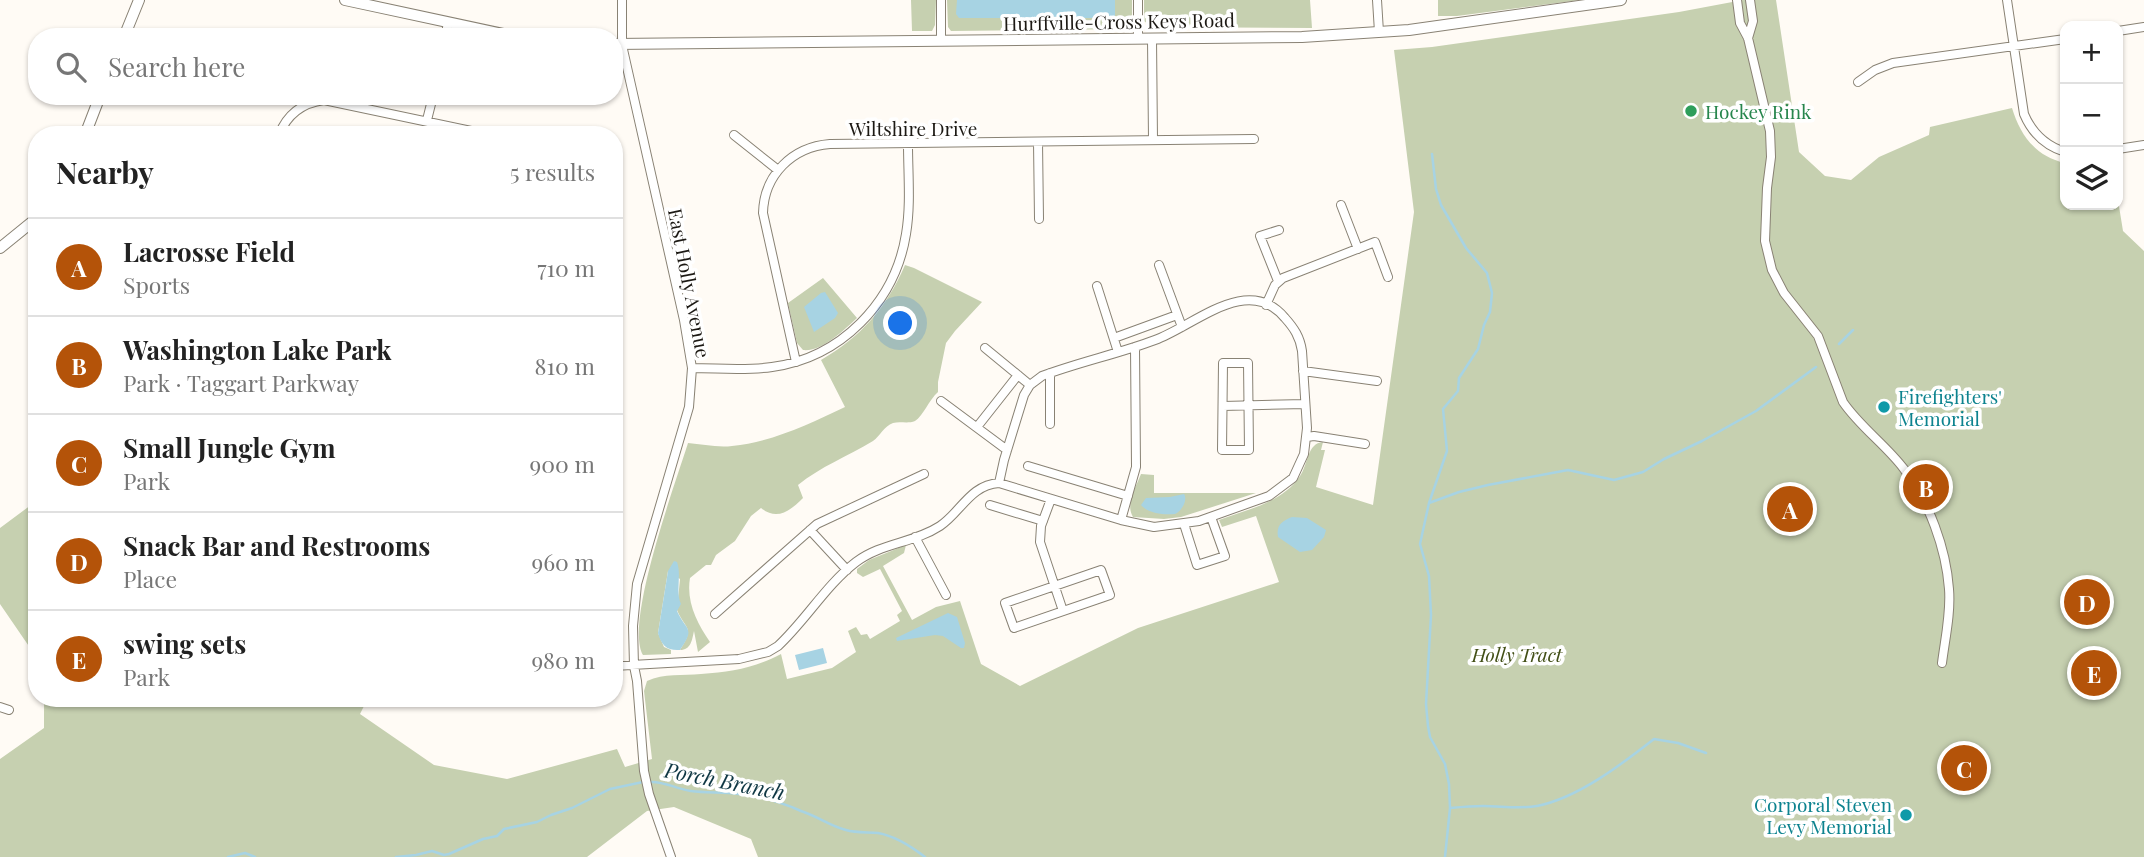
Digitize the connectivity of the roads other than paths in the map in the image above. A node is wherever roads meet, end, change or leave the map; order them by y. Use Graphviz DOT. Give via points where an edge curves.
graph roads {
  1 [pos="139,0"];
  2 [pos="345,0"];
  3 [pos="622,0"];
  4 [pos="941,0"];
  5 [pos="1138,0"];
  6 [pos="1377,0"];
  7 [pos="1621,0"];
  8 [pos="1737,0"];
  9 [pos="1750,0"];
  10 [pos="2007,0"];
  11 [pos="448,23"];
  12 [pos="2144,27"];
  13 [pos="128,28"];
  14 [pos="447,28"];
  15 [pos="473,28"];
  16 [pos="619,28"];
  17 [pos="2123,30"];
  18 [pos="1379,33"];
  19 [pos="1748,38"];
  20 [pos="1138,39"];
  21 [pos="1152,39"];
  22 [pos="2060,40"];
  23 [pos="941,41"];
  24 [pos="623,44"];
  25 [pos="2014,47"];
  26 [pos="623,65"];
  27 [pos="1858,82"];
  28 [pos="97,105"];
  29 [pos="305,105"];
  30 [pos="350,105"];
  31 [pos="431,105"];
  32 [pos="428,120"];
  33 [pos="88,126"];
  34 [pos="283,126"];
  35 [pos="453,126"];
  36 [pos="734,135"];
  37 [pos="1254,139"];
  38 [pos="1153,140"];
  39 [pos="1038,142"];
  40 [pos="908,144"];
  41 [pos="2144,145"];
  42 [pos="2123,148"];
  43 [pos="2060,150"];
  44 [pos="778,170"];
  45 [pos="1341,205"];
  46 [pos="1039,219"];
  47 [pos="28,225"];
  48 [pos="1279,230"];
  49 [pos="0,248"];
  50 [pos="1358,249"];
  51 [pos="1159,265"];
  52 [pos="1388,277"];
  53 [pos="1278,281"];
  54 [pos="1097,286"];
  55 [pos="1266,304"];
  56 [pos="1177,314"];
  57 [pos="1182,327"];
  58 [pos="1114,338"];
  59 [pos="1135,347"];
  60 [pos="985,348"];
  61 [pos="1118,352"];
  62 [pos="796,362"];
  63 [pos="692,368"];
  64 [pos="1303,371"];
  65 [pos="1050,373"];
  66 [pos="1017,375"];
  67 [pos="1377,382"];
  68 [pos="1030,385"];
  69 [pos="941,401"];
  70 [pos="1305,404"];
  71 [pos="1223,406"];
  72 [pos="1250,406"];
  73 [pos="1051,424"];
  74 [pos="977,427"];
  75 [pos="1307,437"];
  76 [pos="1364,444"];
  77 [pos="1007,450"];
  78 [pos="1028,466"];
  79 [pos="924,474"];
  80 [pos="999,483"];
  81 [pos="1128,496"];
  82 [pos="1051,499"];
  83 [pos="990,505"];
  84 [pos="1211,517"];
  85 [pos="1121,520"];
  86 [pos="1043,521"];
  87 [pos="1184,524"];
  88 [pos="810,530"];
  89 [pos="915,537"];
  90 [pos="847,570"];
  91 [pos="1054,586"];
  92 [pos="946,594"];
  93 [pos="1063,611"];
  94 [pos="715,614"];
  95 [pos="1941,663"];
  96 [pos="623,666"];
  97 [pos="634,666"];
  98 [pos="671,857"];
  1 -- 13 [label="main road"];
  2 -- 11 [label="main road"];
  3 -- 16 [label="street, East Holly Avenue"];
  4 -- 23 [label="street"];
  5 -- 20 [label="street"];
  6 -- 18 [label="street"];
  7 -- 18 [label="main road, Hurffville-Cross Keys Road"];
  8 -- 19 [label="street" via="1740,23"];
  9 -- 19 [label="street" via="1753,21"];
  10 -- 25 [label="street"];
  11 -- 14 [label="street"];
  11 -- 15 [label="main road"];
  12 -- 17 [label="street"];
  18 -- 21 [label="main road, Hurffville-Cross Keys Road"];
  19 -- 95 [label="street" via="1770,131 1765,241 1772,270 1818,336 1843,402 1905,470 1930,516 1949,589"];
  20 -- 21 [label="main road, Hurffville-Cross Keys Road"];
  20 -- 23 [label="main road, Hurffville-Cross Keys Road"];
  21 -- 38 [label="street"];
  22 -- 25 [label="street"];
  23 -- 24 [label="main road, Hurffville-Cross Keys Road"];
  25 -- 27 [label="street" via="1892,63"];
  25 -- 43 [label="street" via="2027,121 2045,142"];
  26 -- 63 [label="street, East Holly Avenue"];
  28 -- 33 [label="main road"];
  29 -- 34 [label="street"];
  30 -- 32 [label="street"];
  31 -- 32 [label="street"];
  32 -- 35 [label="street"];
  36 -- 44 [label="street"];
  37 -- 38 [label="street, Wiltshire Drive"];
  38 -- 39 [label="street, Wiltshire Drive"];
  39 -- 40 [label="street, Wiltshire Drive"];
  39 -- 46 [label="street"];
  40 -- 44 [label="street, Wiltshire Drive" via="814,146 793,155"];
  40 -- 62 [label="street" via="907,232 889,286 871,313 844,338"];
  41 -- 42 [label="street"];
  44 -- 62 [label="street" via="765,195 763,218"];
  45 -- 50 [label="street"];
  47 -- 49 [label="main road"];
  48 -- 53 [label="street" via="1260,236"];
  50 -- 52 [label="street" via="1375,242"];
  50 -- 53 [label="street"];
  51 -- 56 [label="street"];
  53 -- 55 [label="street"];
  54 -- 58 [label="street"];
  55 -- 57 [label="street" via="1250,300 1228,303"];
  55 -- 64 [label="street" via="1282,313 1298,335"];
  56 -- 57 [label="street"];
  56 -- 58 [label="street"];
  57 -- 59 [label="street"];
  58 -- 61 [label="street"];
  59 -- 61 [label="street"];
  59 -- 81 [label="street" via="1137,460"];
  60 -- 66 [label="street"];
  61 -- 65 [label="street"];
  62 -- 63 [label="street" via="757,368"];
  63 -- 97 [label="street, East Holly Avenue" via="685,425 638,584"];
  64 -- 67 [label="street"];
  64 -- 70 [label="street"];
  65 -- 68 [label="street"];
  65 -- 73 [label="street"];
  66 -- 68 [label="street"];
  66 -- 74 [label="street"];
  68 -- 77 [label="street"];
  69 -- 74 [label="street"];
  70 -- 72 [label="street"];
  70 -- 75 [label="street"];
  71 -- 72 [label="street"];
  71 -- 72 [label="street" via="1223,363 1248,363"];
  71 -- 72 [label="street" via="1222,450 1249,450"];
  74 -- 77 [label="street"];
  75 -- 76 [label="street"];
  75 -- 84 [label="street" via="1303,461 1286,485"];
  77 -- 80 [label="street"];
  78 -- 81 [label="street"];
  79 -- 88 [label="street" via="825,518"];
  80 -- 82 [label="street"];
  80 -- 89 [label="street" via="975,491 942,525"];
  81 -- 85 [label="street"];
  82 -- 85 [label="street"];
  82 -- 86 [label="street"];
  83 -- 86 [label="street"];
  84 -- 87 [label="street"];
  84 -- 87 [label="street" via="1226,556 1197,565"];
  85 -- 87 [label="street" via="1154,527"];
  86 -- 91 [label="street" via="1040,547"];
  88 -- 90 [label="street"];
  88 -- 94 [label="street"];
  89 -- 90 [label="street" via="874,551"];
  89 -- 92 [label="street"];
  90 -- 97 [label="street" via="768,652 739,659"];
  91 -- 93 [label="street"];
  91 -- 93 [label="street" via="1101,570 1110,595"];
  91 -- 93 [label="street" via="1005,603 1014,628"];
  96 -- 97 [label="street"];
  97 -- 98 [label="street, East Holly Avenue" via="644,771"];
}
